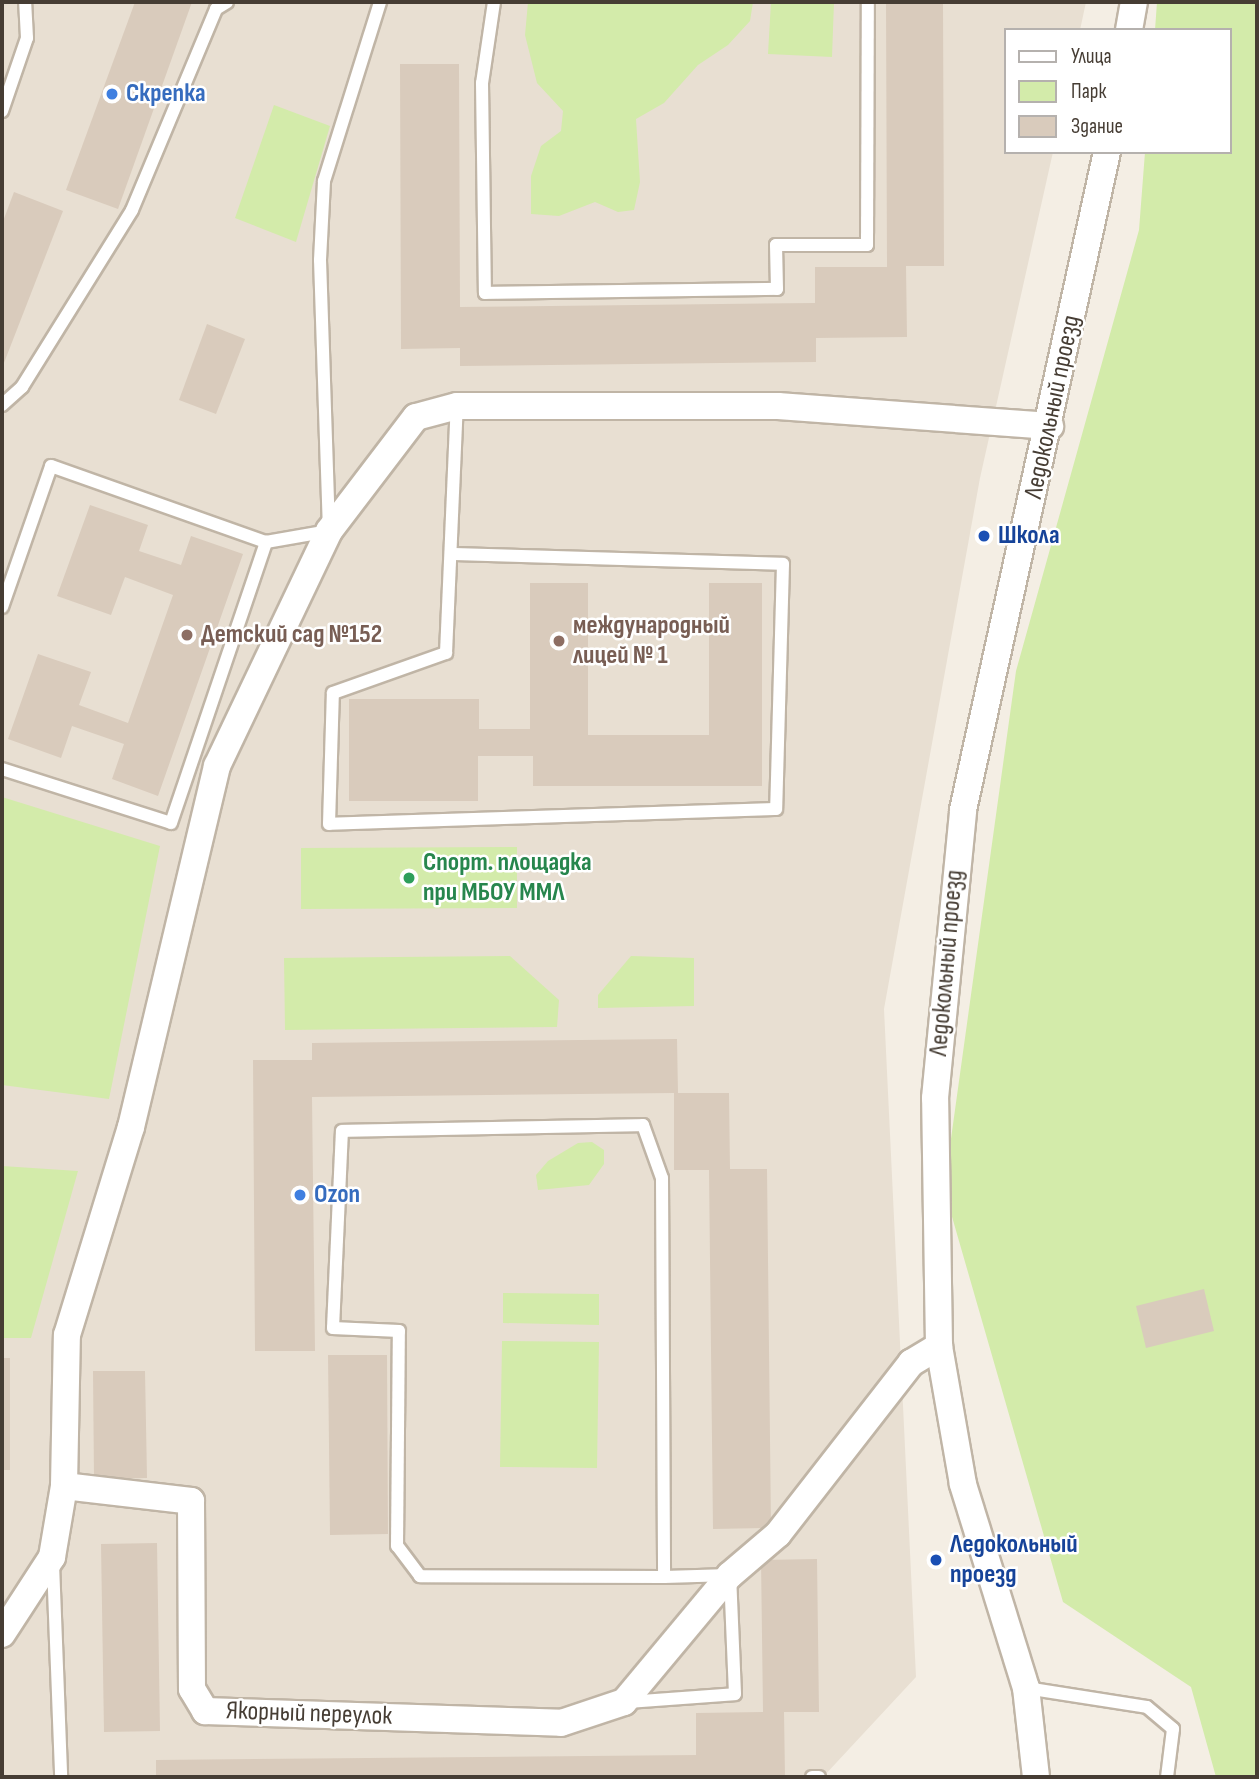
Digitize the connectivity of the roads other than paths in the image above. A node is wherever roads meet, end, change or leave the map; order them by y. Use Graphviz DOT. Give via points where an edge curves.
graph roads {
  1 [pos="25,2"];
  2 [pos="227,2"];
  3 [pos="380,2"];
  4 [pos="494,2"];
  5 [pos="868,2"];
  6 [pos="1134,2"];
  7 [pos="1129,28"];
  8 [pos="2,111"];
  9 [pos="1108,154"];
  10 [pos="2,405"];
  11 [pos="457,406"];
  12 [pos="1050,426"];
  13 [pos="329,531"];
  14 [pos="265,542"];
  15 [pos="452,554"];
  16 [pos="2,607"];
  17 [pos="2,769"];
  18 [pos="939,1346"];
  19 [pos="64,1486"];
  20 [pos="52,1557"];
  21 [pos="730,1575"];
  22 [pos="664,1577"];
  23 [pos="2,1634"];
  24 [pos="1026,1688"];
  25 [pos="624,1702"];
  26 [pos="61,1777"];
  27 [pos="812,1777"];
  28 [pos="819,1777"];
  29 [pos="1037,1777"];
  30 [pos="1167,1777"];
  1 -- 8 [label="lane" via="27,38"];
  2 -- 10 [label="lane" via="216,9 132,210 22,387"];
  3 -- 13 [label="lane" via="324,181 320,260"];
  4 -- 5 [label="lane" via="481,83 485,293 777,289 776,245 867,245"];
  6 -- 7 [label="street"];
  9 -- 12 [label="street, Ледокольный проезд"];
  11 -- 12 [label="street" via="778,406"];
  11 -- 13 [label="street" via="416,417"];
  11 -- 15 [label="lane"];
  12 -- 18 [label="street, Ледокольный проезд" via="963,810 944,959 935,1098"];
  13 -- 14 [label="lane"];
  13 -- 19 [label="street" via="217,766 131,1127 67,1335"];
  14 -- 16 [label="lane" via="51,466"];
  14 -- 17 [label="lane" via="171,823"];
  15 -- 15 [label="lane" via="446,653 333,693 329,824 776,809 783,564"];
  18 -- 21 [label="street" via="911,1363 778,1534"];
  18 -- 24 [label="street, Ледокольный проезд" via="963,1483"];
  19 -- 20 [label="street"];
  19 -- 25 [label="street, Якорный переулок" via="191,1501 192,1689 205,1711 561,1723"];
  20 -- 23 [label="street"];
  20 -- 26 [label="lane"];
  21 -- 22 [label="lane"];
  21 -- 25 [label="street"];
  21 -- 25 [label="lane" via="735,1694"];
  22 -- 22 [label="lane" via="662,1178 643,1125 342,1131 332,1328 399,1331 397,1546 420,1576"];
  24 -- 29 [label="street, Ледокольный проезд"];
  24 -- 30 [label="lane" via="1147,1707 1173,1729"];
  27 -- 28 [label="lane"];
}
